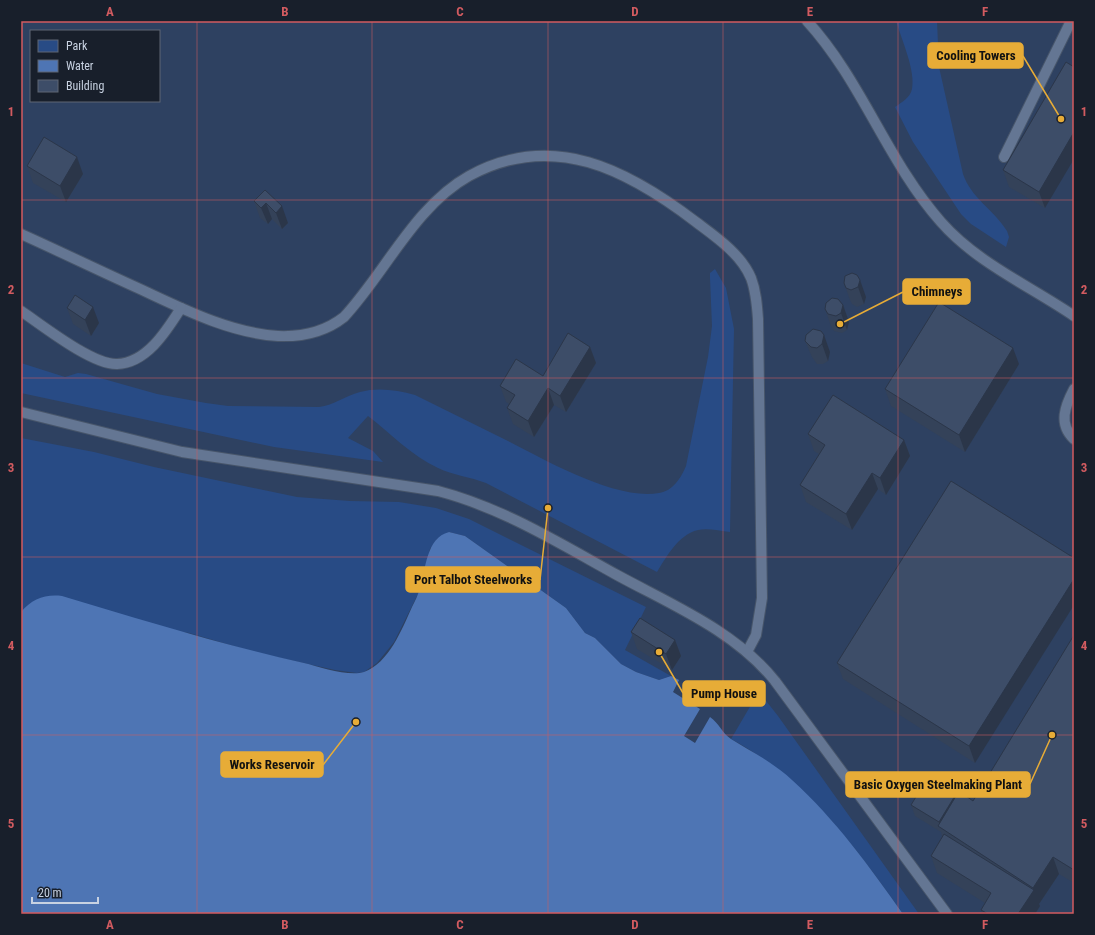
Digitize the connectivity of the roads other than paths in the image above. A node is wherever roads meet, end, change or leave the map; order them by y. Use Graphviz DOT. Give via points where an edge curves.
graph roads {
  1 [pos="807,21"];
  2 [pos="1071,21"];
  3 [pos="1004,157"];
  4 [pos="21,234"];
  5 [pos="181,308"];
  6 [pos="21,311"];
  7 [pos="1074,316"];
  8 [pos="1074,389"];
  9 [pos="21,412"];
  10 [pos="1074,439"];
  11 [pos="747,652"];
  12 [pos="947,914"];
  1 -- 7 [label="lane" via="842,66 908,178 941,222 981,257"];
  2 -- 3 [label="lane"];
  4 -- 5 [label="lane"];
  5 -- 6 [label="lane" via="154,346 136,358 117,364 91,356"];
  5 -- 11 [label="lane" via="221,323 264,334 290,336 325,329 335,324 352,308 443,194 469,176 488,167 519,158 551,156 589,163 612,170 652,190 730,250 746,268 754,291 758,319 762,598 756,635"];
  8 -- 10 [label="lane" via="1064,413 1064,423"];
  9 -- 11 [label="lane" via="182,452 423,488 474,501 517,520 700,620"];
  11 -- 12 [label="lane" via="775,681"];
}
